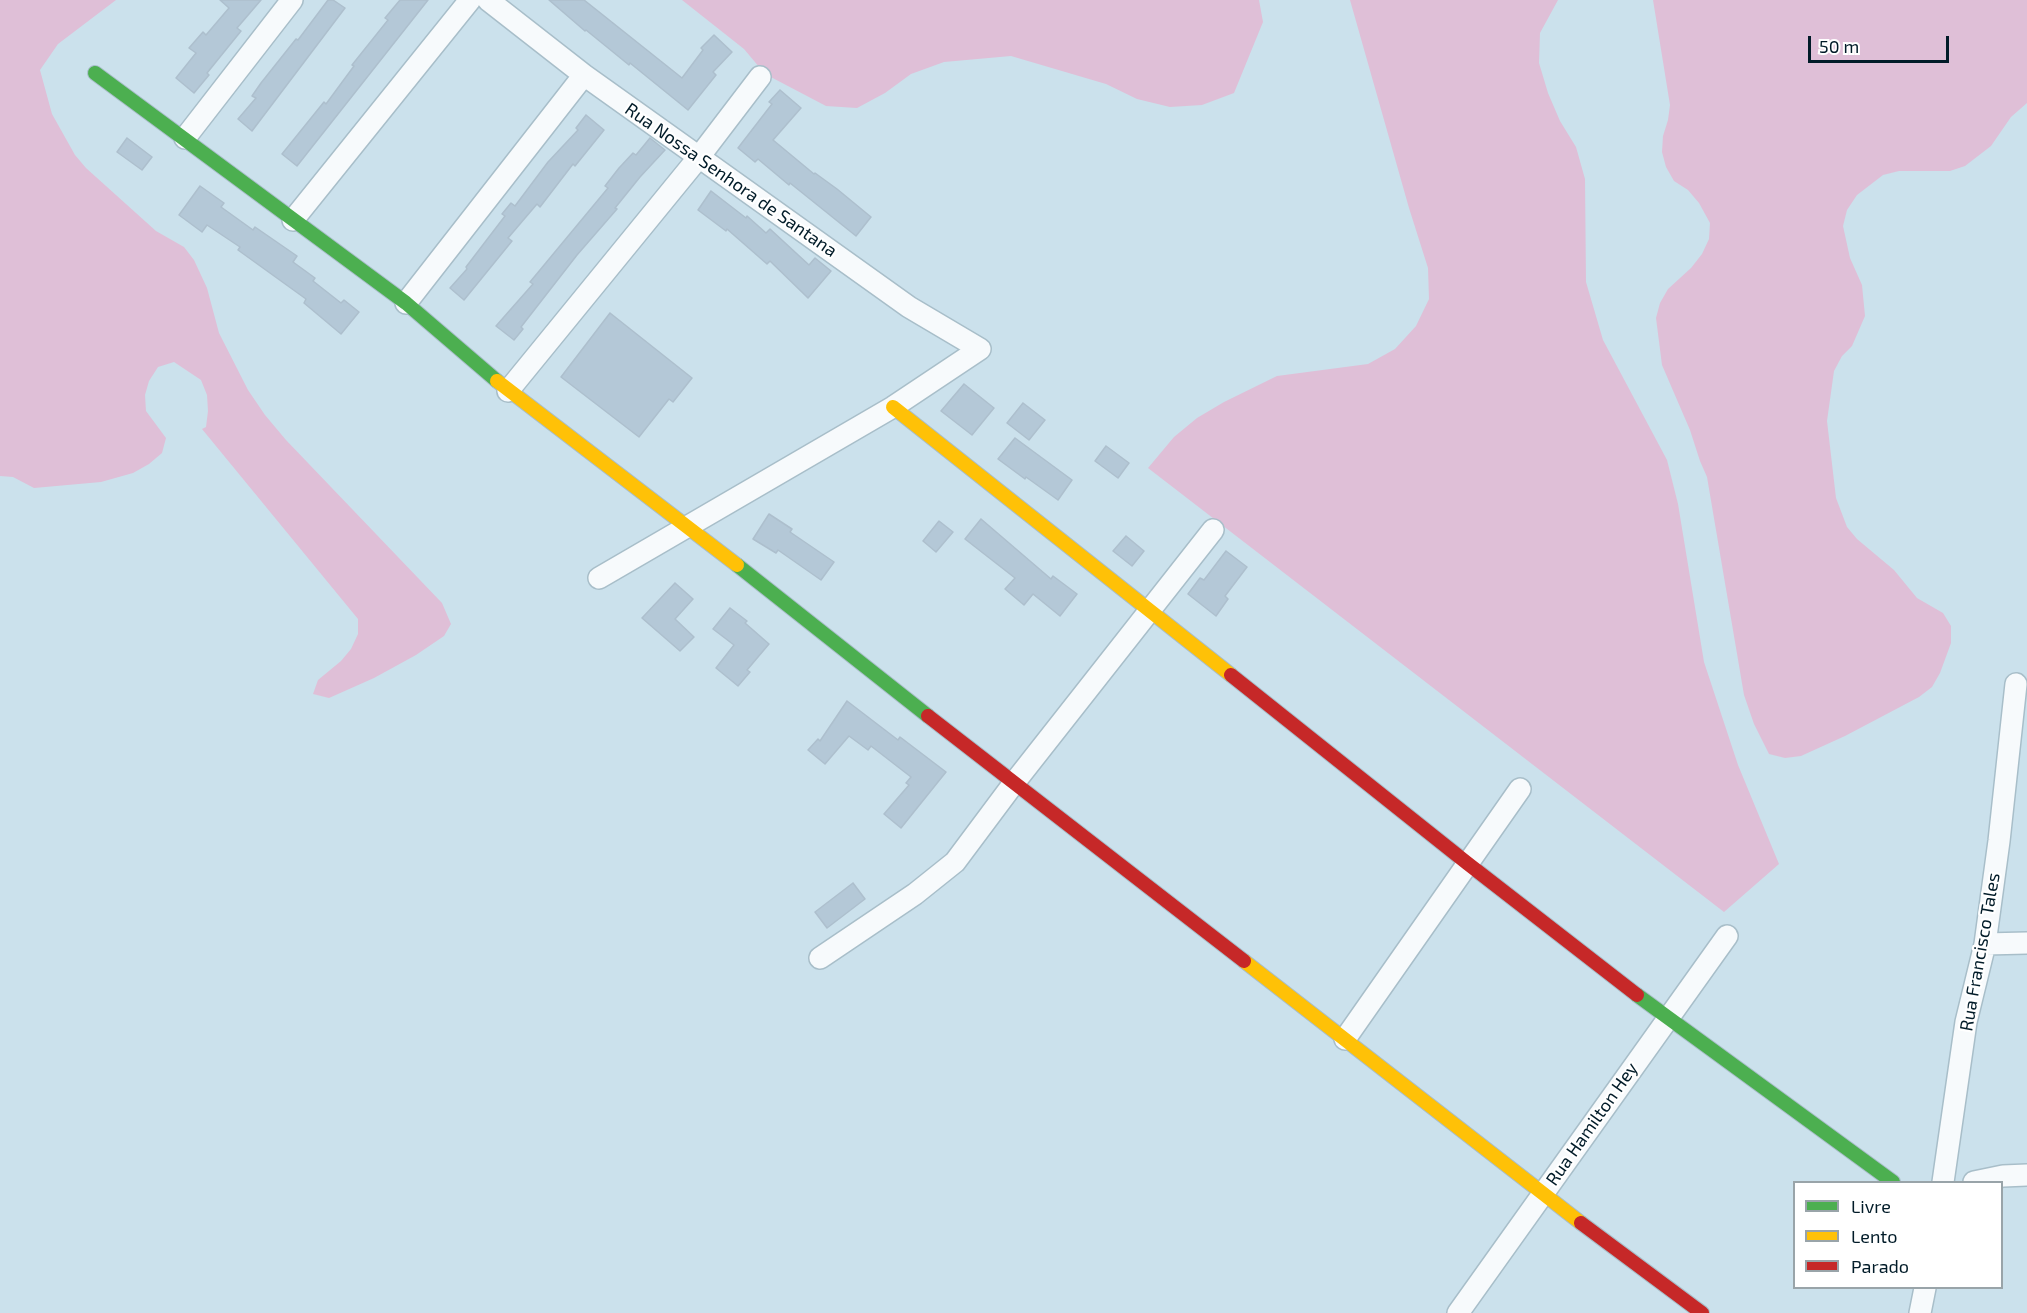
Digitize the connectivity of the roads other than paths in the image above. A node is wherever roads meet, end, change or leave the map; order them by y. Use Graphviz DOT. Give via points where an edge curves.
graph roads {
  1 [pos="292,0"];
  2 [pos="470,0"];
  3 [pos="488,0"];
  4 [pos="95,73"];
  5 [pos="584,75"];
  6 [pos="760,77"];
  7 [pos="185,138"];
  8 [pos="699,158"];
  9 [pos="292,220"];
  10 [pos="406,303"];
  11 [pos="508,391"];
  12 [pos="893,407"];
  13 [pos="689,527"];
  14 [pos="1213,530"];
  15 [pos="599,578"];
  16 [pos="1150,611"];
  17 [pos="2016,684"];
  18 [pos="1014,783"];
  19 [pos="1520,789"];
  20 [pos="1467,863"];
  21 [pos="1727,936"];
  22 [pos="2027,942"];
  23 [pos="1985,944"];
  24 [pos="820,958"];
  25 [pos="1667,1018"];
  26 [pos="1344,1039"];
  27 [pos="2027,1175"];
  28 [pos="1892,1181"];
  29 [pos="1943,1181"];
  30 [pos="1979,1181"];
  31 [pos="1542,1193"];
  32 [pos="1925,1289"];
  33 [pos="1458,1313"];
  34 [pos="1702,1313"];
  35 [pos="1920,1313"];
  1 -- 7 [label="street"];
  2 -- 9 [label="street"];
  3 -- 5 [label="street, Rua Nossa Senhora de Santana"];
  4 -- 7 [label="street"];
  5 -- 8 [label="street, Rua Nossa Senhora de Santana"];
  5 -- 10 [label="street"];
  6 -- 8 [label="street"];
  7 -- 9 [label="street"];
  8 -- 11 [label="street"];
  8 -- 12 [label="street, Rua Nossa Senhora de Santana" via="909,307 981,349"];
  9 -- 10 [label="street"];
  10 -- 11 [label="street"];
  11 -- 13 [label="street"];
  12 -- 13 [label="street"];
  12 -- 16 [label="street"];
  13 -- 15 [label="street"];
  13 -- 18 [label="street"];
  14 -- 16 [label="street"];
  16 -- 18 [label="street"];
  16 -- 20 [label="street"];
  17 -- 23 [label="street, Rua Francisco Tales"];
  18 -- 24 [label="street" via="955,862"];
  18 -- 26 [label="street"];
  19 -- 20 [label="street"];
  20 -- 25 [label="street"];
  20 -- 26 [label="street"];
  21 -- 25 [label="street, Rua Hamilton Hey"];
  22 -- 23 [label="street"];
  23 -- 29 [label="street, Rua Francisco Tales" via="1966,1022"];
  25 -- 28 [label="street"];
  25 -- 31 [label="street, Rua Hamilton Hey"];
  26 -- 31 [label="street"];
  27 -- 30 [label="street"];
  31 -- 33 [label="street, Rua Hamilton Hey"];
  31 -- 34 [label="street"];
  32 -- 35 [label="street"];
}
